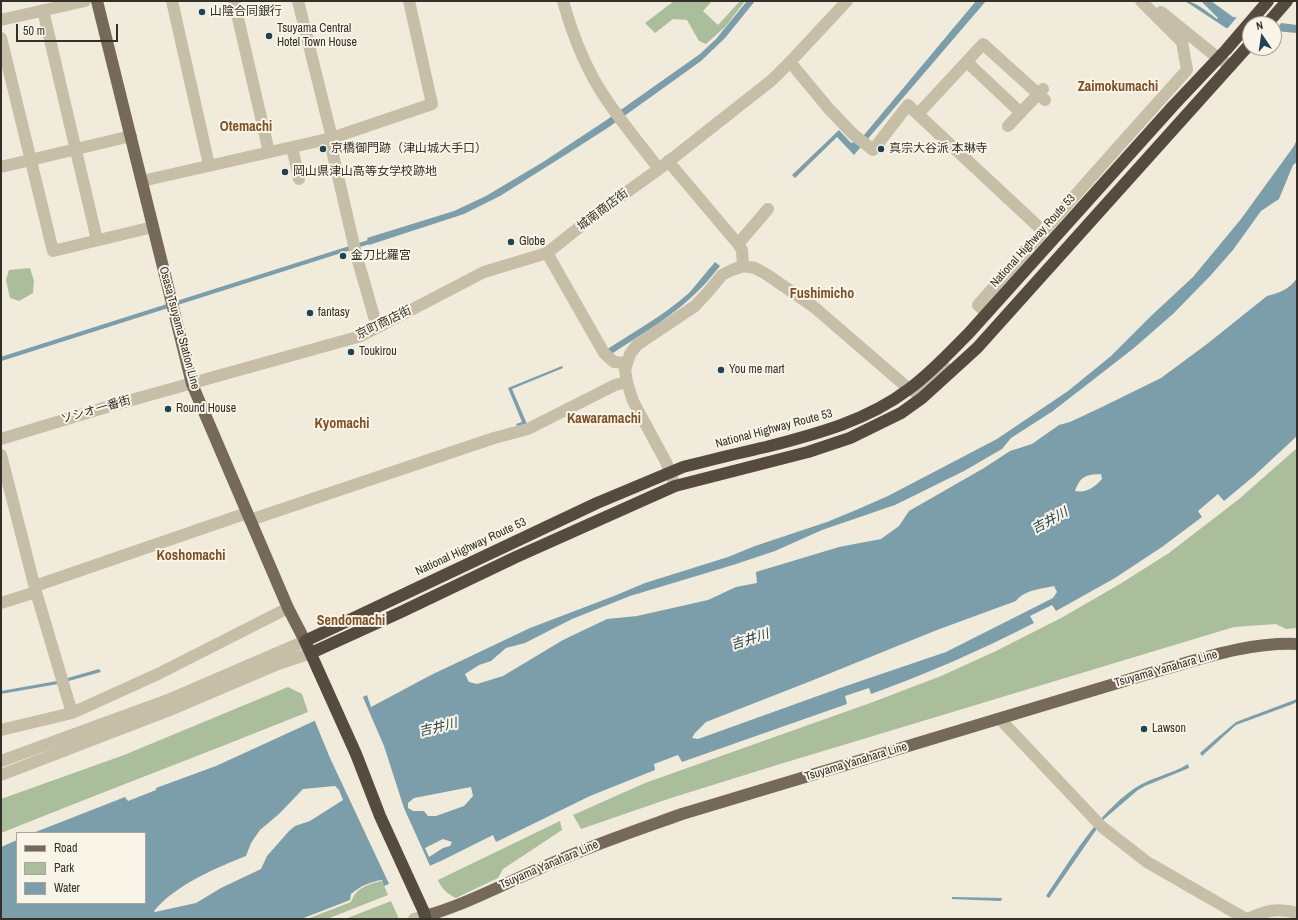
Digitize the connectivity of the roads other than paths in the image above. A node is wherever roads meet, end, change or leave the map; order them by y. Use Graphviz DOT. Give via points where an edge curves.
graph roads {
  1 [pos="86,1"];
  2 [pos="97,1"];
  3 [pos="172,1"];
  4 [pos="234,1"];
  5 [pos="298,1"];
  6 [pos="409,1"];
  7 [pos="564,1"];
  8 [pos="847,1"];
  9 [pos="1141,1"];
  10 [pos="1147,1"];
  11 [pos="1268,1"];
  12 [pos="1287,1"];
  13 [pos="43,10"];
  14 [pos="1274,16"];
  15 [pos="1,20"];
  16 [pos="1,38"];
  17 [pos="1242,53"];
  18 [pos="1222,54"];
  19 [pos="790,62"];
  20 [pos="967,62"];
  21 [pos="1234,62"];
  22 [pos="1021,113"];
  23 [pos="918,114"];
  24 [pos="1008,126"];
  25 [pos="131,136"];
  26 [pos="332,138"];
  27 [pos="292,147"];
  28 [pos="76,149"];
  29 [pos="269,152"];
  30 [pos="32,159"];
  31 [pos="209,165"];
  32 [pos="664,165"];
  33 [pos="1,167"];
  34 [pos="300,179"];
  35 [pos="142,181"];
  36 [pos="768,209"];
  37 [pos="153,227"];
  38 [pos="1043,231"];
  39 [pos="97,240"];
  40 [pos="738,244"];
  41 [pos="547,252"];
  42 [pos="743,266"];
  43 [pos="987,314"];
  44 [pos="377,327"];
  45 [pos="977,348"];
  46 [pos="626,363"];
  47 [pos="627,382"];
  48 [pos="192,384"];
  49 [pos="909,389"];
  50 [pos="1,438"];
  51 [pos="1,455"];
  52 [pos="670,471"];
  53 [pos="675,486"];
  54 [pos="248,516"];
  55 [pos="36,589"];
  56 [pos="1,603"];
  57 [pos="288,608"];
  58 [pos="305,641"];
  59 [pos="1297,644"];
  60 [pos="313,657"];
  61 [pos="72,713"];
  62 [pos="1000,719"];
  63 [pos="1,730"];
  64 [pos="1,761"];
  65 [pos="1,774"];
  66 [pos="1297,913"];
  67 [pos="423,917"];
  68 [pos="1247,919"];
  1 -- 13 [label="street"];
  2 -- 25 [label="main road, Osasa Tsuyama Station Line"];
  3 -- 31 [label="street"];
  4 -- 29 [label="street"];
  5 -- 26 [label="street"];
  6 -- 26 [label="street" via="432,104"];
  7 -- 32 [label="street" via="577,44 599,88 608,102"];
  8 -- 19 [label="street, 城南商店街"];
  9 -- 38 [label="street" via="1182,42 1188,70"];
  10 -- 18 [label="street"];
  11 -- 18 [label="highway, National Highway Route 53"];
  12 -- 14 [label="highway"];
  13 -- 15 [label="street"];
  13 -- 28 [label="street"];
  16 -- 30 [label="street"];
  17 -- 21 [label="highway"];
  18 -- 21 [label="street"];
  18 -- 43 [label="highway, National Highway Route 53"];
  19 -- 23 [label="street" via="829,109 873,150 908,105"];
  19 -- 32 [label="street, 城南商店街" via="772,80"];
  20 -- 22 [label="street"];
  20 -- 22 [label="street" via="983,44 1043,94"];
  20 -- 23 [label="street"];
  21 -- 45 [label="highway"];
  22 -- 24 [label="street"];
  23 -- 38 [label="street"];
  25 -- 28 [label="street"];
  25 -- 35 [label="main road, Osasa Tsuyama Station Line"];
  26 -- 27 [label="street"];
  26 -- 44 [label="street" via="331,146 356,254"];
  27 -- 29 [label="street"];
  27 -- 34 [label="street"];
  28 -- 30 [label="street"];
  28 -- 39 [label="street"];
  29 -- 31 [label="street"];
  30 -- 33 [label="street"];
  30 -- 39 [label="street" via="53,251"];
  31 -- 35 [label="street"];
  32 -- 40 [label="street"];
  32 -- 41 [label="street, 城南商店街"];
  35 -- 37 [label="main road, Osasa Tsuyama Station Line"];
  36 -- 40 [label="street"];
  37 -- 39 [label="street"];
  37 -- 48 [label="main road, Osasa Tsuyama Station Line"];
  38 -- 43 [label="street" via="978,305"];
  40 -- 42 [label="street" via="742,250"];
  41 -- 44 [label="street, 京町商店街" via="484,272"];
  41 -- 46 [label="street" via="604,353 614,362"];
  42 -- 46 [label="street" via="722,275 695,306 637,345"];
  42 -- 49 [label="street" via="755,268 766,274 814,307"];
  43 -- 49 [label="highway, National Highway Route 53"];
  44 -- 48 [label="street, 京町商店街" via="361,336"];
  45 -- 49 [label="street" via="962,355 924,388 915,392"];
  45 -- 53 [label="highway" via="922,398 894,416 850,438 808,452"];
  46 -- 47 [label="street"];
  47 -- 52 [label="street" via="633,400"];
  47 -- 54 [label="street" via="616,385 528,429"];
  48 -- 50 [label="street, ソシオ一番街"];
  48 -- 54 [label="main road, Osasa Tsuyama Station Line"];
  49 -- 52 [label="highway, National Highway Route 53" via="844,424 802,438"];
  51 -- 55 [label="street"];
  52 -- 53 [label="street"];
  52 -- 58 [label="highway, National Highway Route 53"];
  53 -- 60 [label="highway" via="523,554"];
  54 -- 55 [label="street"];
  54 -- 57 [label="main road, Osasa Tsuyama Station Line"];
  55 -- 56 [label="street"];
  55 -- 61 [label="street"];
  57 -- 58 [label="main road, Osasa Tsuyama Station Line"];
  57 -- 61 [label="street" via="158,674"];
  58 -- 60 [label="highway"];
  58 -- 64 [label="street" via="168,700"];
  59 -- 62 [label="main road, Tsuyama Yanahara Line" via="1233,650"];
  60 -- 65 [label="street" via="278,664 170,710"];
  60 -- 67 [label="highway"];
  61 -- 63 [label="street"];
  62 -- 67 [label="main road, Tsuyama Yanahara Line" via="682,814 557,860 448,910"];
  62 -- 68 [label="street" via="1098,823 1147,862"];
  66 -- 68 [label="street" via="1270,910"];
}
